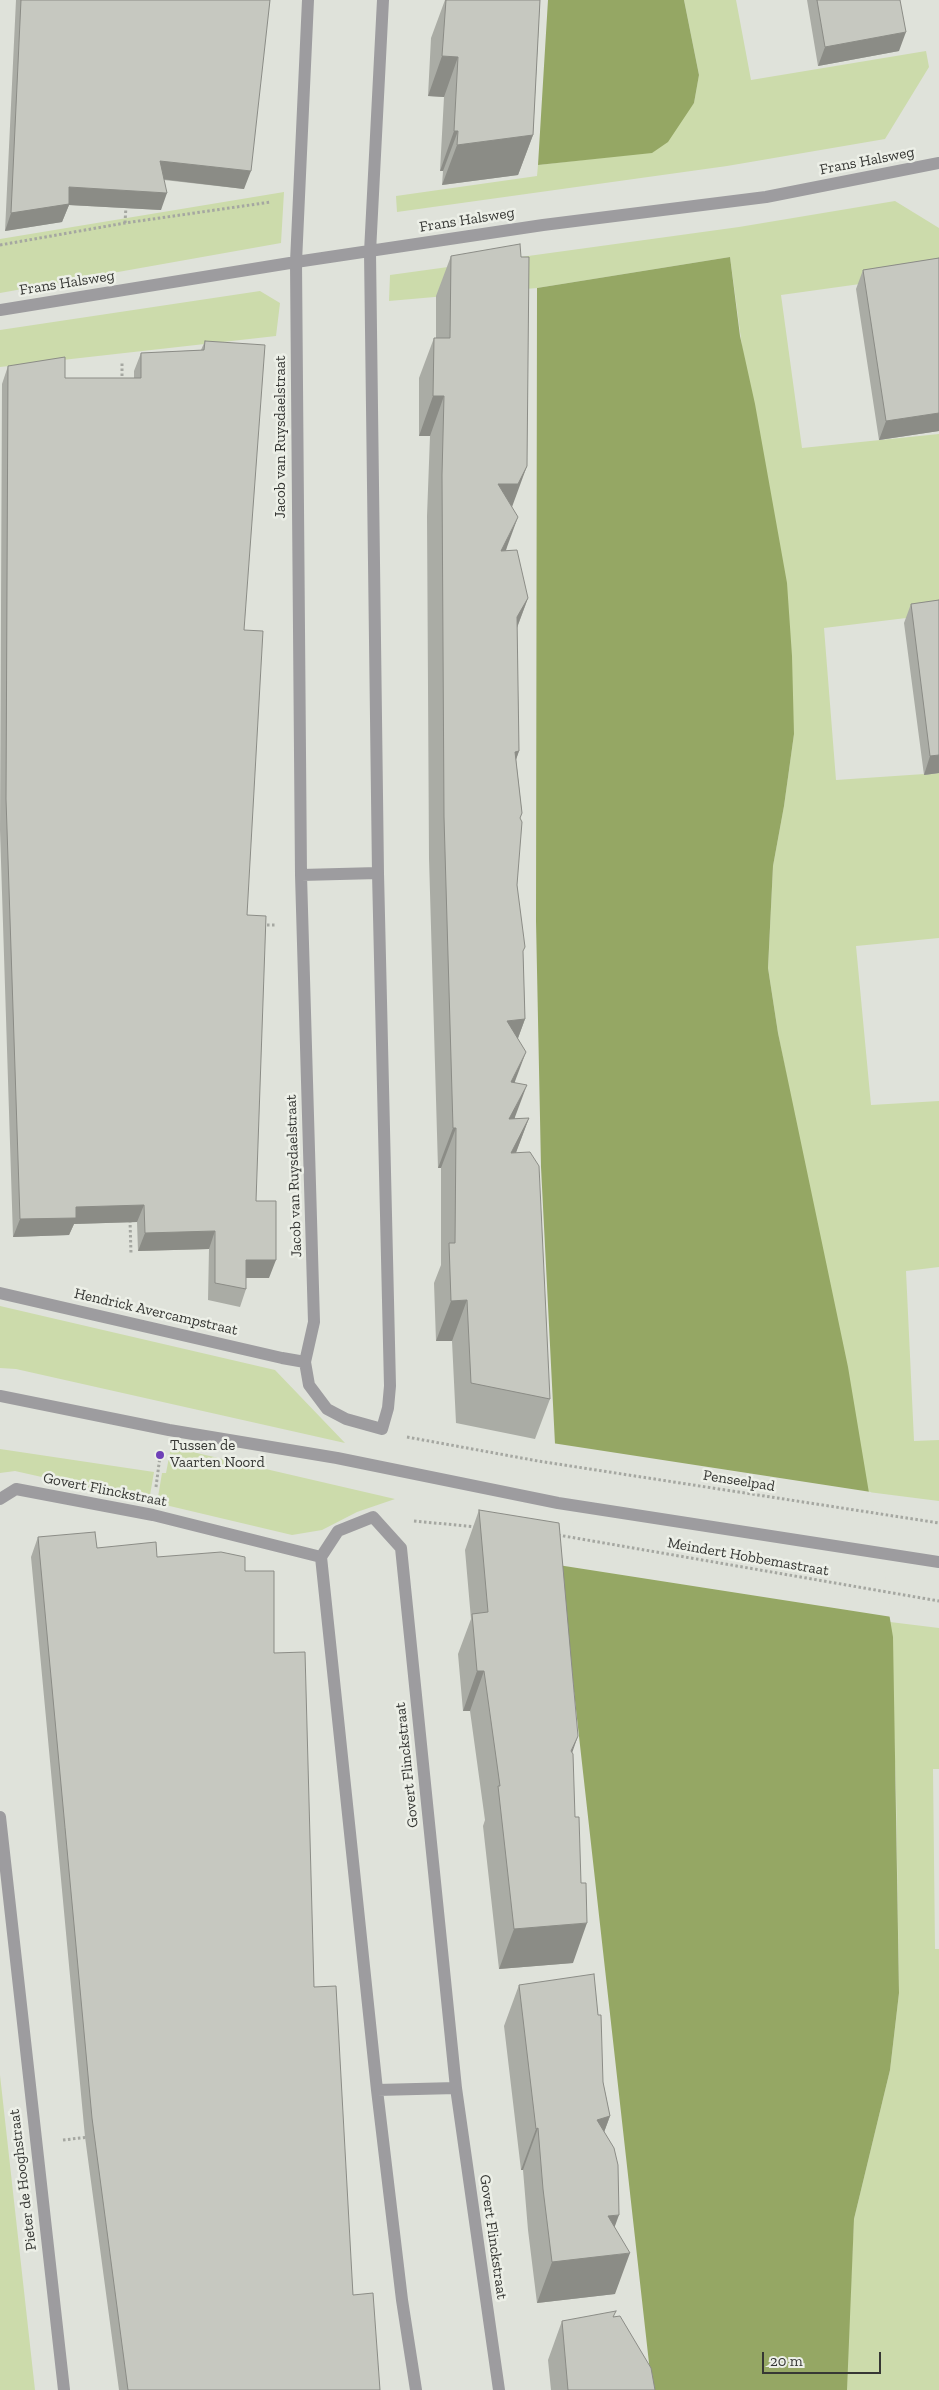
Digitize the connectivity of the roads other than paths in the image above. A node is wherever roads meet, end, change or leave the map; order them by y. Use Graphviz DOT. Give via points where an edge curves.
graph roads {
  1 [pos="308,0"];
  2 [pos="383,0"];
  3 [pos="939,163"];
  4 [pos="370,252"];
  5 [pos="296,262"];
  6 [pos="0,310"];
  7 [pos="378,873"];
  8 [pos="301,875"];
  9 [pos="0,1293"];
  10 [pos="305,1362"];
  11 [pos="0,1396"];
  12 [pos="0,1499"];
  13 [pos="321,1557"];
  14 [pos="937,1562"];
  15 [pos="0,1817"];
  16 [pos="456,2088"];
  17 [pos="377,2090"];
  18 [pos="64,2390"];
  19 [pos="416,2390"];
  20 [pos="499,2390"];
  1 -- 5 [label="street, Jacob van Ruysdaelstraat"];
  2 -- 4 [label="street"];
  3 -- 4 [label="street, Frans Halsweg" via="766,197 544,225"];
  4 -- 5 [label="street, Frans Halsweg"];
  4 -- 7 [label="street"];
  5 -- 6 [label="street, Frans Halsweg"];
  5 -- 8 [label="street, Jacob van Ruysdaelstraat"];
  7 -- 8 [label="street"];
  7 -- 10 [label="street, Jacob van Ruysdaelstraat" via="390,1386 382,1429 346,1419 327,1409 309,1385"];
  8 -- 10 [label="street, Jacob van Ruysdaelstraat" via="314,1322"];
  9 -- 10 [label="street, Hendrick Avercampstraat"];
  11 -- 14 [label="street" via="169,1430 337,1458 558,1503"];
  12 -- 13 [label="street, Govert Flinckstraat" via="16,1489 153,1515"];
  13 -- 16 [label="street, Govert Flinckstraat" via="338,1531 373,1517 402,1548"];
  13 -- 17 [label="street"];
  15 -- 18 [label="street, Pieter de Hooghstraat"];
  16 -- 17 [label="street"];
  16 -- 20 [label="street, Govert Flinckstraat"];
  17 -- 19 [label="street"];
}
